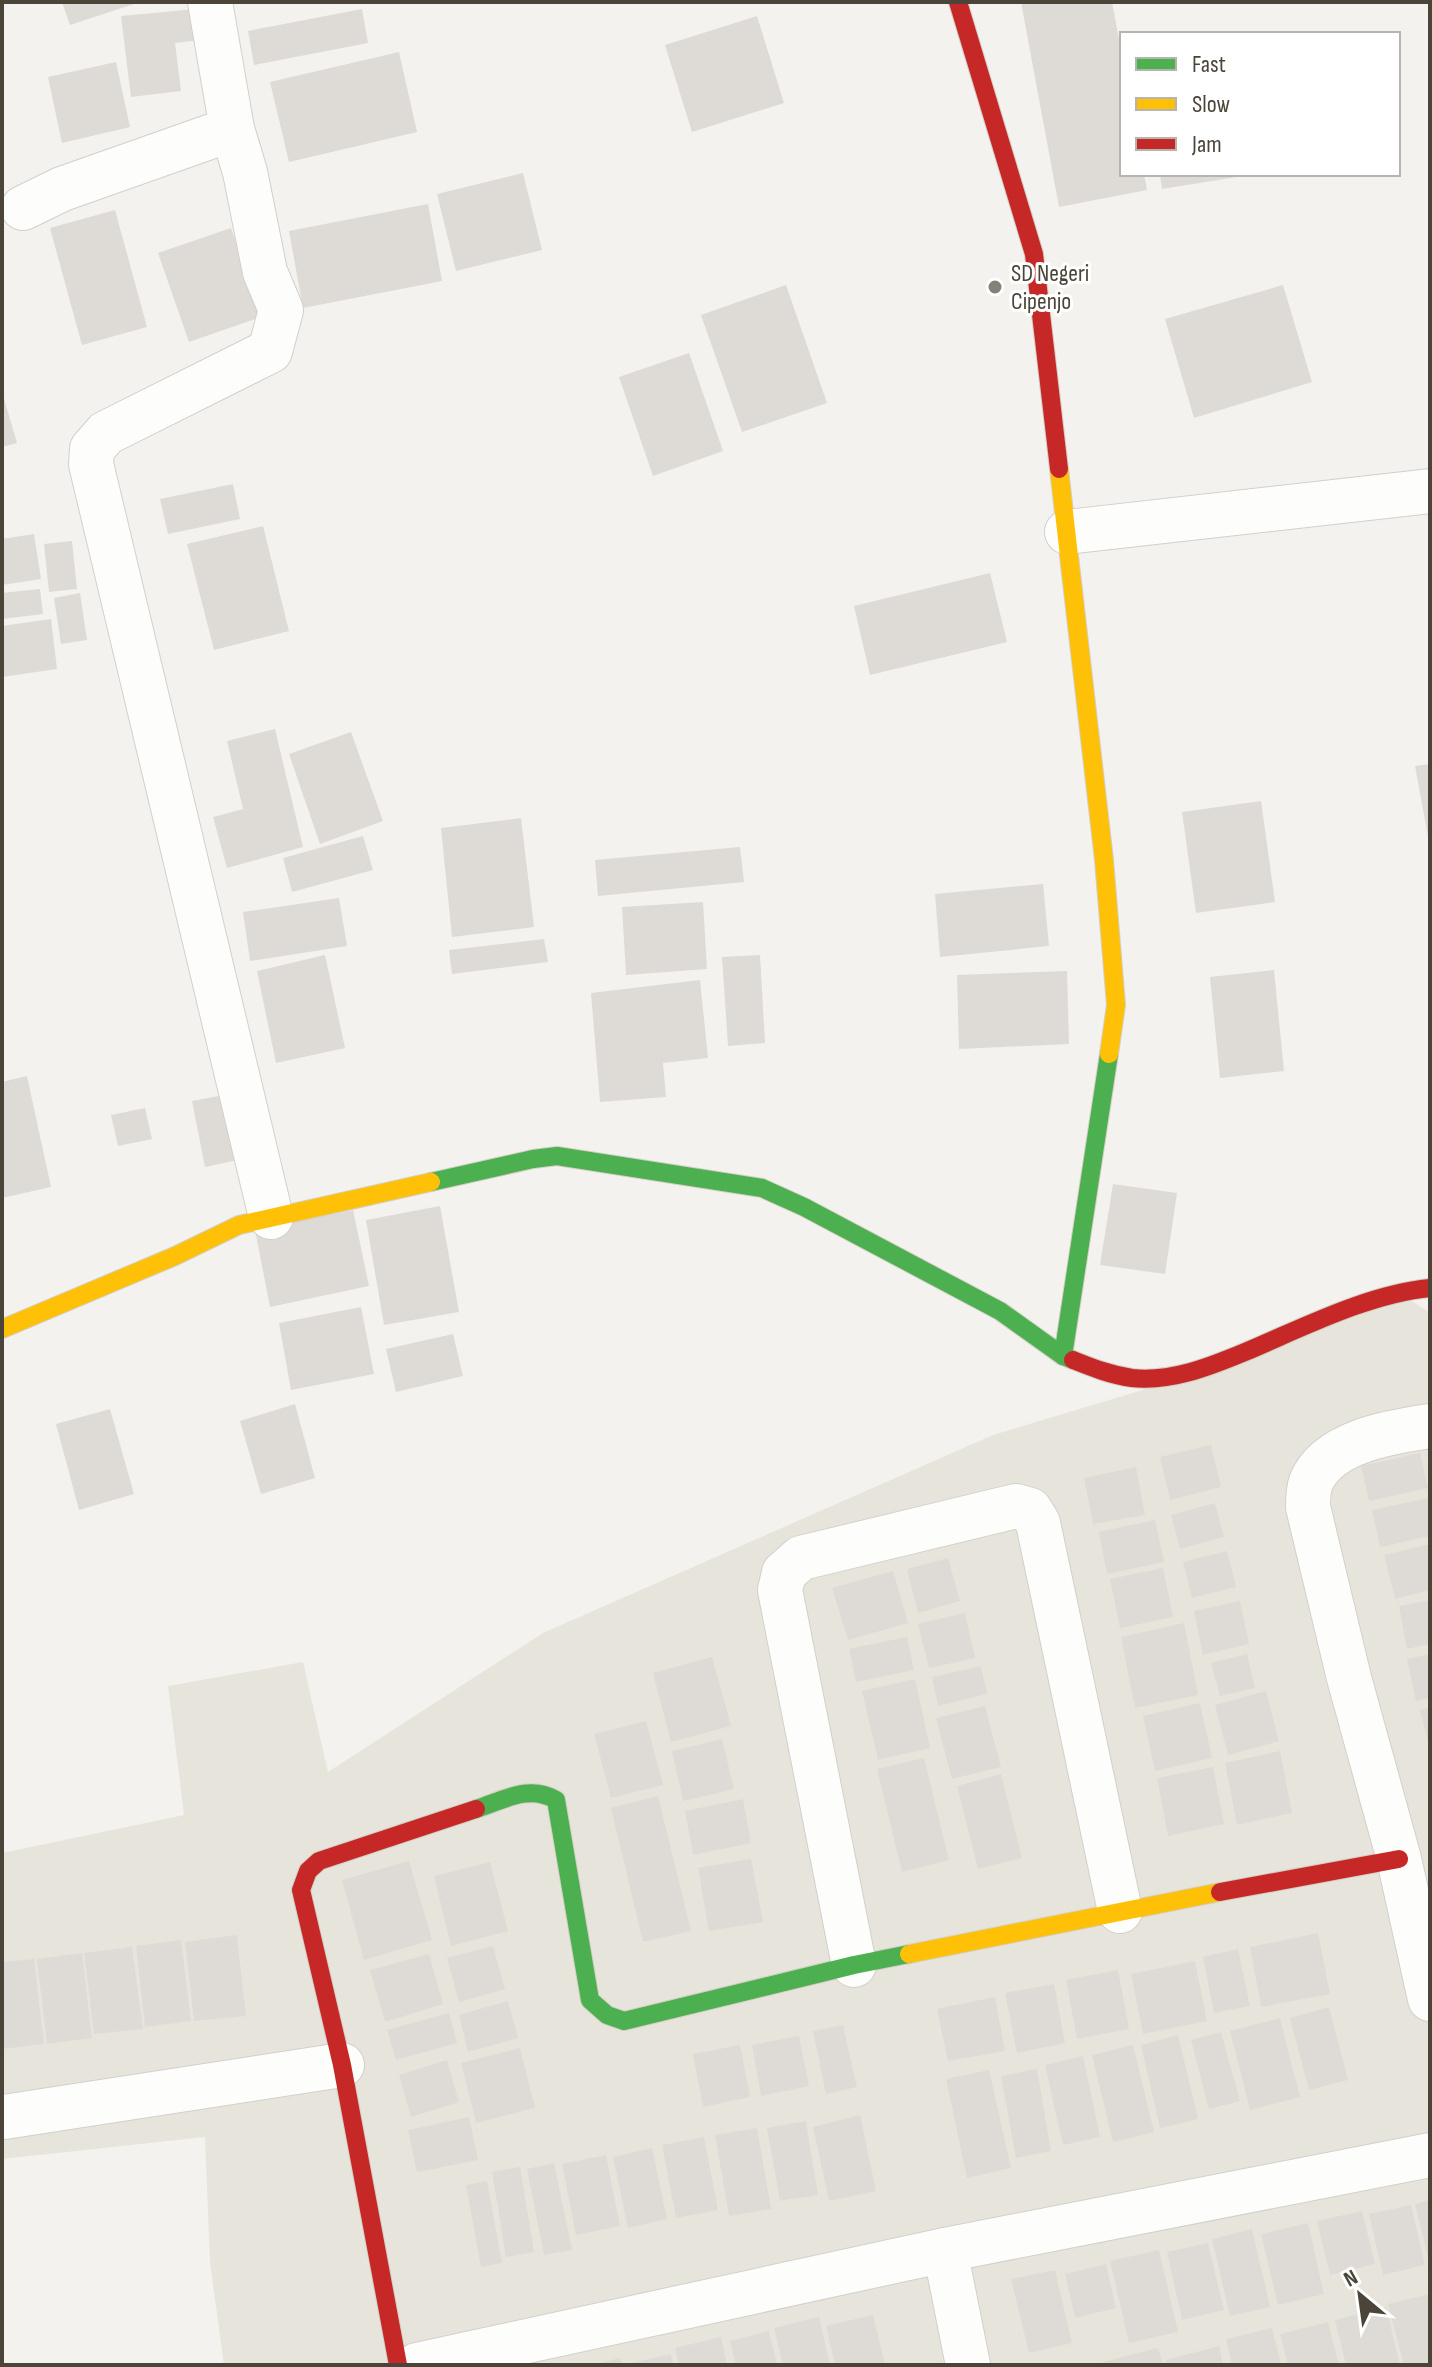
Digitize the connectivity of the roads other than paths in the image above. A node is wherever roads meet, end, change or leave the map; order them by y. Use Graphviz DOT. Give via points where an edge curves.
graph roads {
  1 [pos="210,2"];
  2 [pos="958,2"];
  3 [pos="232,129"];
  4 [pos="23,208"];
  5 [pos="1430,491"];
  6 [pos="1067,532"];
  7 [pos="271,1217"];
  8 [pos="1430,1288"];
  9 [pos="2,1329"];
  10 [pos="1063,1356"];
  11 [pos="1430,1426"];
  12 [pos="1399,1859"];
  13 [pos="1120,1911"];
  14 [pos="854,1965"];
  15 [pos="1430,1999"];
  16 [pos="342,2065"];
  17 [pos="4,2117"];
  18 [pos="1430,2155"];
  19 [pos="945,2250"];
  20 [pos="398,2365"];
  21 [pos="417,2365"];
  22 [pos="968,2365"];
  1 -- 3 [label="street"];
  2 -- 6 [label="street" via="1034,254"];
  3 -- 4 [label="street"];
  3 -- 7 [label="street" via="265,272 281,310 270,351 106,433 92,449 91,464"];
  5 -- 6 [label="street"];
  6 -- 10 [label="street" via="1116,1005"];
  7 -- 9 [label="street" via="239,1225"];
  7 -- 10 [label="street" via="557,1156 762,1188 1000,1311"];
  8 -- 10 [label="street" via="1350,1309 1175,1376 1109,1374"];
  11 -- 12 [label="street" via="1382,1433 1339,1451 1309,1485 1308,1507 1349,1678"];
  12 -- 13 [label="street"];
  12 -- 15 [label="street"];
  13 -- 14 [label="street"];
  13 -- 14 [label="street" via="1038,1523 1030,1510 1016,1506 801,1558 784,1573 780,1590"];
  14 -- 16 [label="street" via="624,2021 607,2015 590,2000 556,1800 529,1792 319,1861 308,1871 301,1890"];
  16 -- 17 [label="street"];
  16 -- 20 [label="street"];
  18 -- 19 [label="street"];
  19 -- 21 [label="street"];
  19 -- 22 [label="street"];
}
